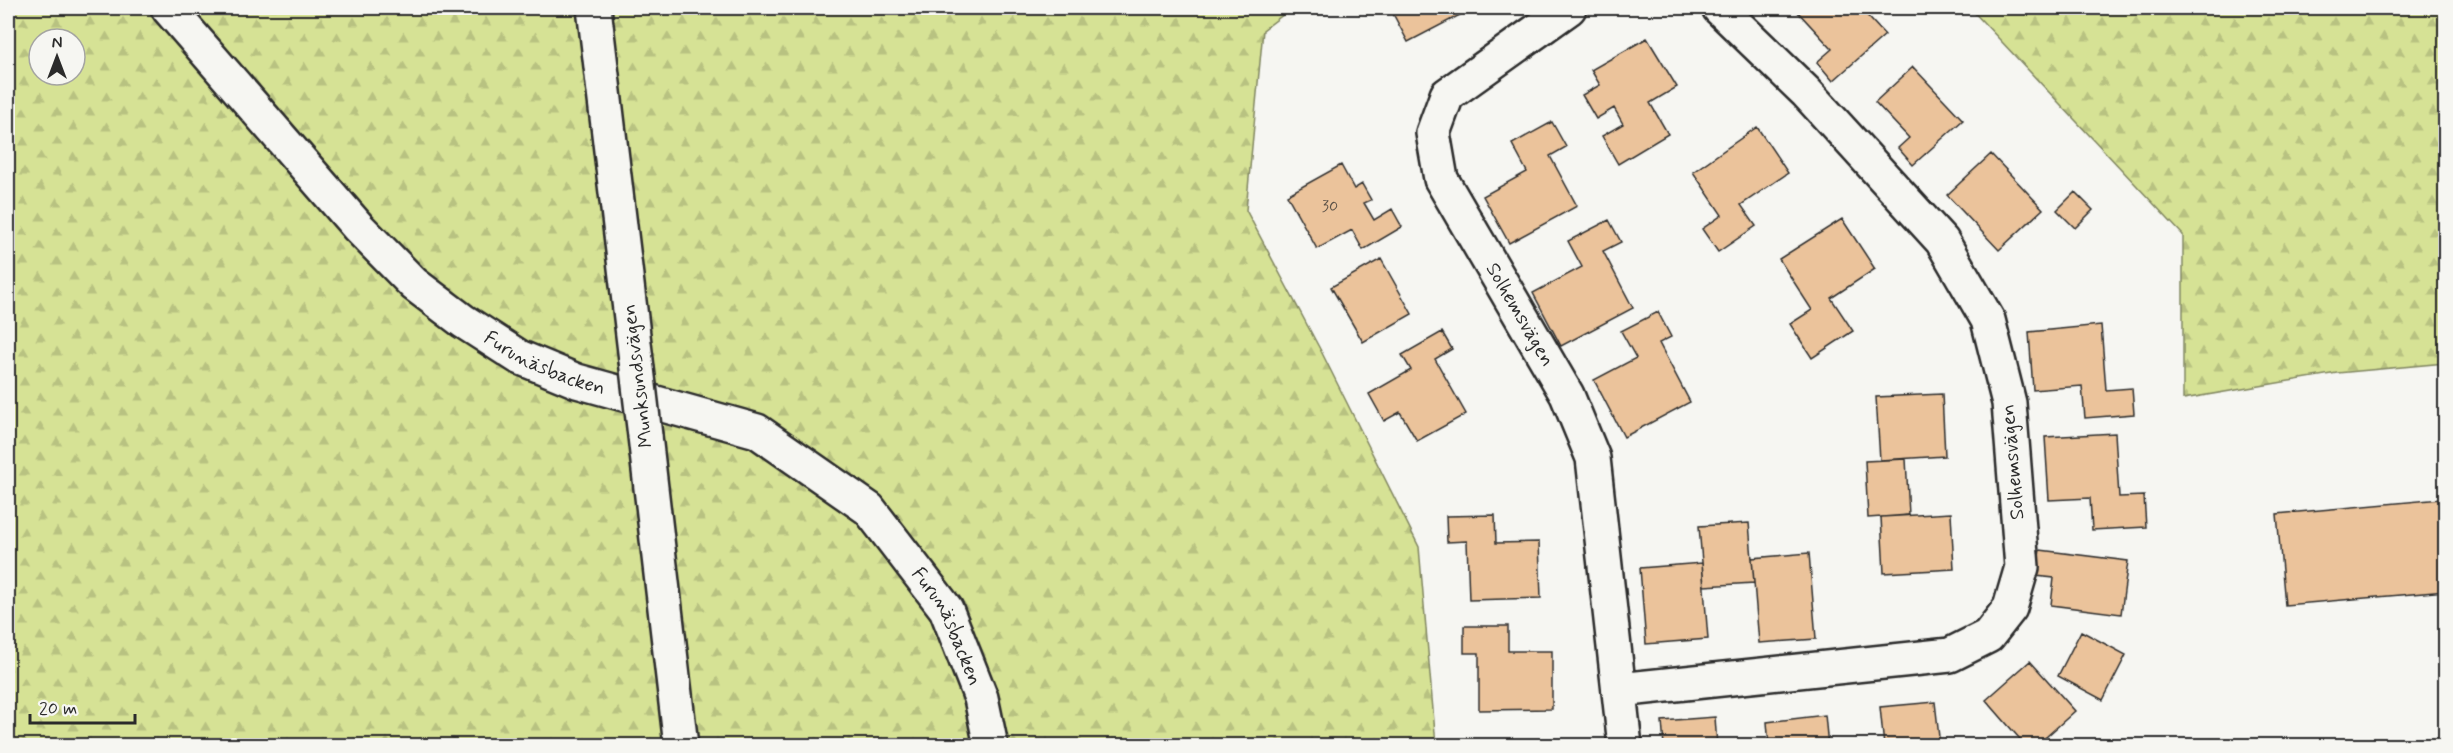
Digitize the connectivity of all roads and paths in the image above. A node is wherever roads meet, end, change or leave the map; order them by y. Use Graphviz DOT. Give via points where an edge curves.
graph roads {
  1 [pos="168,8"];
  2 [pos="594,8"];
  3 [pos="1569,8"];
  4 [pos="1719,8"];
  5 [pos="1619,690"];
  6 [pos="681,746"];
  7 [pos="991,746"];
  8 [pos="1625,746"];
  1 -- 7 [label="street, Furunäsbacken" via="358,227 414,284 463,321 519,357 577,381 757,430 869,509 946,609 981,698"];
  2 -- 6 [label="street, Munksundsvägen, bridge"];
  3 -- 5 [label="street, Solhemsvägen" via="1447,95 1433,133 1441,179 1567,396 1593,458"];
  4 -- 5 [label="street, Solhemsvägen" via="1806,92 1942,241 1988,320 2009,402 2022,567 2010,608 1988,636 1950,655"];
  5 -- 8 [label="street, Solhemsvägen"];
}
